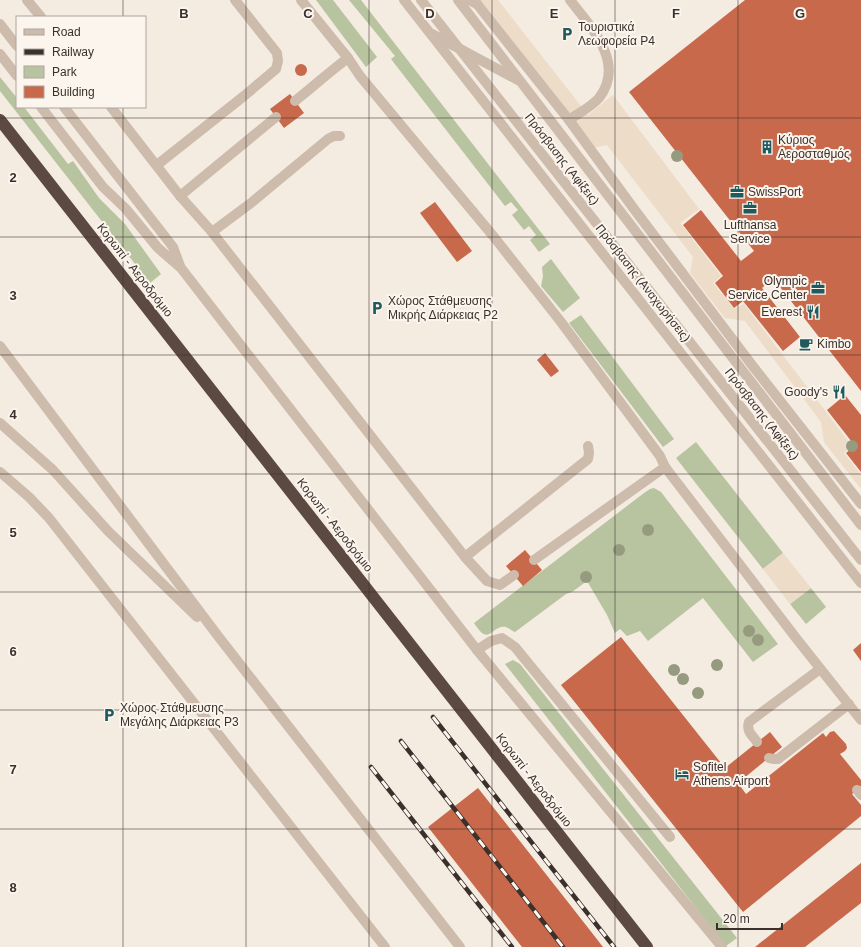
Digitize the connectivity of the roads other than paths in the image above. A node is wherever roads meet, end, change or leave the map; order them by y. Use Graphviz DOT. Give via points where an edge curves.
graph roads {
  1 [pos="27,0"];
  2 [pos="235,0"];
  3 [pos="301,0"];
  4 [pos="404,0"];
  5 [pos="421,0"];
  6 [pos="458,0"];
  7 [pos="570,0"];
  8 [pos="473,1"];
  9 [pos="40,16"];
  10 [pos="0,24"];
  11 [pos="432,34"];
  12 [pos="16,45"];
  13 [pos="0,54"];
  14 [pos="348,58"];
  15 [pos="16,75"];
  16 [pos="518,80"];
  17 [pos="295,101"];
  18 [pos="42,108"];
  19 [pos="65,108"];
  20 [pos="112,108"];
  21 [pos="276,117"];
  22 [pos="0,120"];
  23 [pos="569,120"];
  24 [pos="340,136"];
  25 [pos="157,165"];
  26 [pos="180,196"];
  27 [pos="212,232"];
  28 [pos="181,268"];
  29 [pos="0,346"];
  30 [pos="0,423"];
  31 [pos="588,446"];
  32 [pos="665,467"];
  33 [pos="0,472"];
  34 [pos="861,504"];
  35 [pos="861,525"];
  36 [pos="465,557"];
  37 [pos="534,560"];
  38 [pos="861,560"];
  39 [pos="514,575"];
  40 [pos="861,582"];
  41 [pos="218,636"];
  42 [pos="477,650"];
  43 [pos="820,669"];
  44 [pos="849,704"];
  45 [pos="861,720"];
  46 [pos="757,742"];
  47 [pos="769,758"];
  48 [pos="670,837"];
  49 [pos="385,947"];
  50 [pos="460,947"];
  51 [pos="647,947"];
  52 [pos="722,947"];
  1 -- 9 [label="street"];
  2 -- 25 [label="street" via="277,53 276,69"];
  3 -- 14 [label="street"];
  4 -- 11 [label="street, Πρόσβασης (Αναχωρήσεις)"];
  5 -- 38 [label="street, Πρόσβασης (Αφίξεις)"];
  6 -- 16 [label="street, Πρόσβασης (Αναχωρήσεις)"];
  7 -- 23 [label="street" via="599,38 609,66 606,84 599,97 591,106"];
  8 -- 23 [label="street, Πρόσβασης (Αφίξεις)"];
  10 -- 12 [label="street"];
  11 -- 16 [label="street, bridge"];
  11 -- 40 [label="street, Πρόσβασης (Αναχωρήσεις)"];
  13 -- 15 [label="street"];
  14 -- 17 [label="street"];
  14 -- 32 [label="street" via="561,322 660,456"];
  16 -- 35 [label="street, Πρόσβασης (Αναχωρήσεις)"];
  18 -- 28 [label="street" via="103,187 158,248"];
  19 -- 28 [label="street" via="173,247"];
  20 -- 25 [label="street"];
  21 -- 26 [label="street"];
  22 -- 51 [label="highway, Κορωπί - Αεροδρόμιο"];
  23 -- 34 [label="street, Πρόσβασης (Αφίξεις)" via="634,210"];
  24 -- 27 [label="street" via="328,139"];
  25 -- 26 [label="street"];
  26 -- 27 [label="street"];
  27 -- 36 [label="street"];
  28 -- 42 [label="street"];
  29 -- 41 [label="street"];
  30 -- 41 [label="street" via="53,470 108,531"];
  31 -- 36 [label="street" via="588,459"];
  32 -- 37 [label="street"];
  32 -- 43 [label="street"];
  33 -- 49 [label="street" via="29,497 48,518"];
  36 -- 39 [label="street" via="492,584 500,585"];
  41 -- 50 [label="street"];
  42 -- 48 [label="street" via="491,641 502,638 515,647"];
  42 -- 52 [label="street"];
  43 -- 44 [label="street"];
  43 -- 46 [label="street" via="749,722 749,732"];
  44 -- 45 [label="street"];
  44 -- 47 [label="street" via="778,759"];
}
